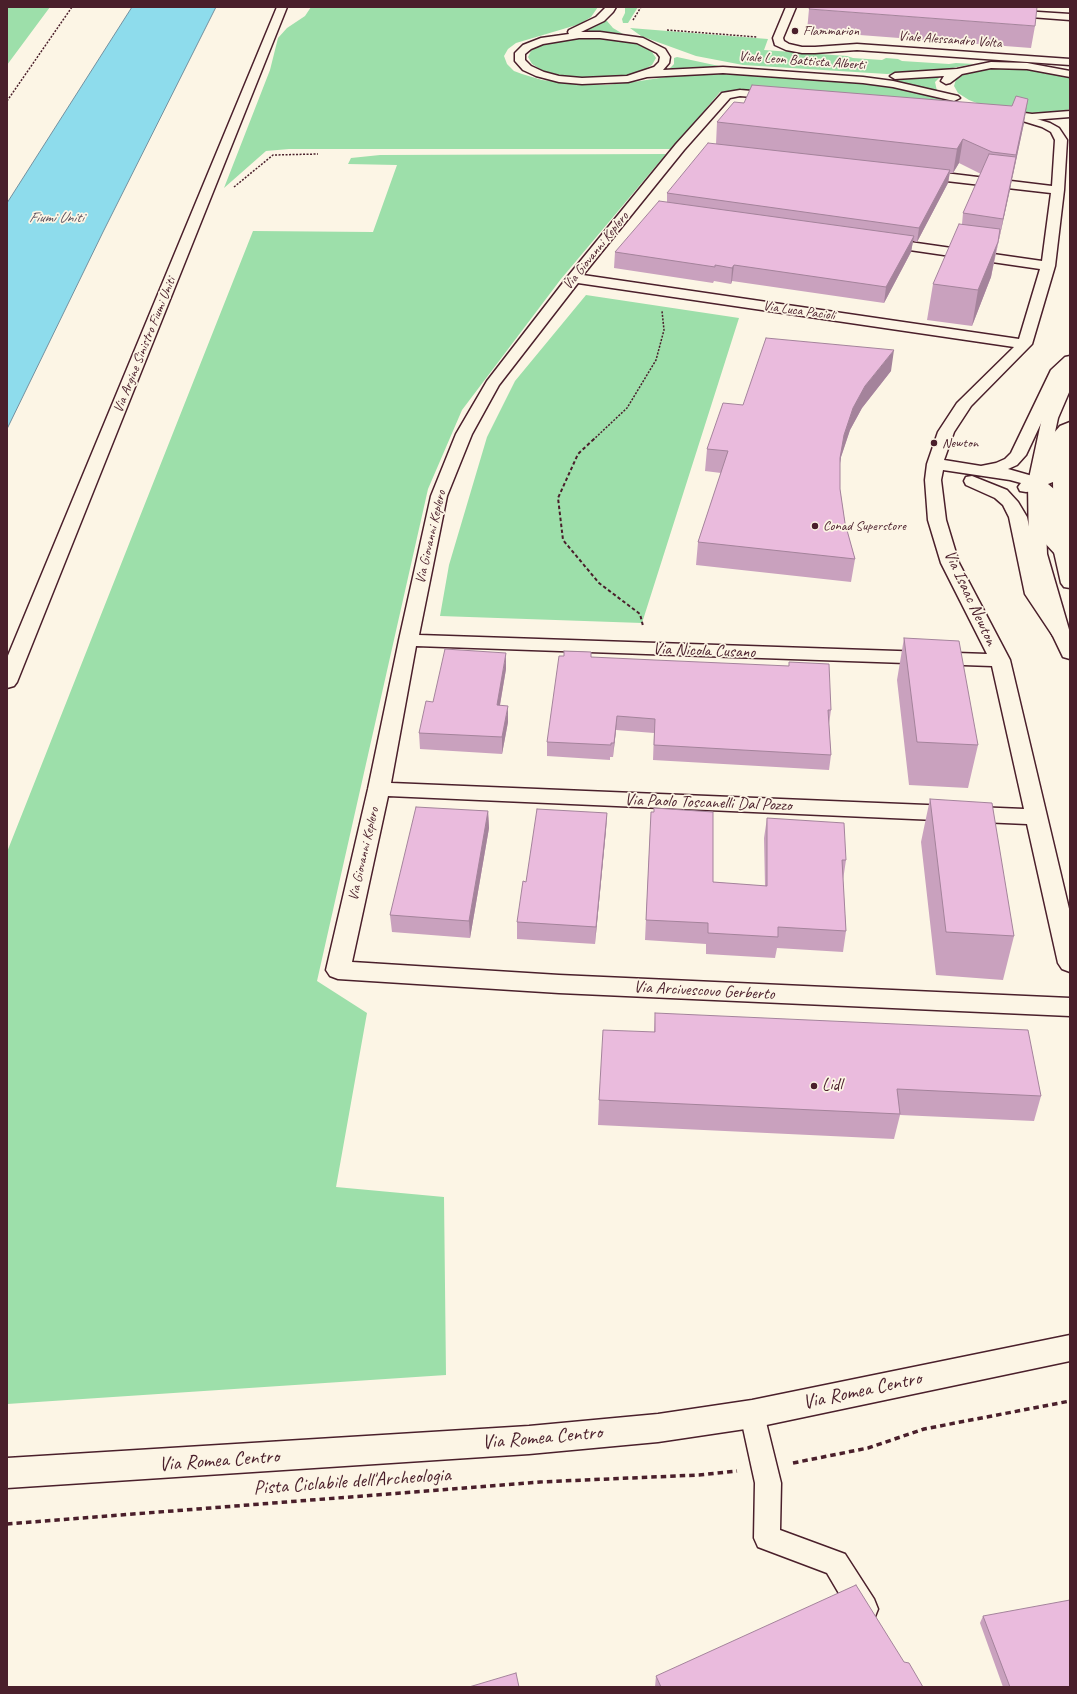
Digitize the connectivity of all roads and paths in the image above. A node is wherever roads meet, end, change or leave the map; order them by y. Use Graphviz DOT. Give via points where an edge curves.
graph roads {
  1 [pos="72,7"];
  2 [pos="282,7"];
  3 [pos="641,7"];
  4 [pos="791,7"];
  5 [pos="999,12"];
  6 [pos="610,13"];
  7 [pos="1070,17"];
  8 [pos="626,26"];
  9 [pos="660,30"];
  10 [pos="559,37"];
  11 [pos="762,37"];
  12 [pos="639,40"];
  13 [pos="661,51"];
  14 [pos="676,54"];
  15 [pos="959,57"];
  16 [pos="1003,58"];
  17 [pos="702,60"];
  18 [pos="1070,62"];
  19 [pos="991,65"];
  20 [pos="1027,66"];
  21 [pos="958,72"];
  22 [pos="646,74"];
  23 [pos="1070,74"];
  24 [pos="786,97"];
  25 [pos="7,102"];
  26 [pos="983,111"];
  27 [pos="1070,114"];
  28 [pos="1017,116"];
  29 [pos="1032,117"];
  30 [pos="1070,126"];
  31 [pos="318,154"];
  32 [pos="909,173"];
  33 [pos="1058,190"];
  34 [pos="206,195"];
  35 [pos="868,240"];
  36 [pos="1048,266"];
  37 [pos="574,278"];
  38 [pos="660,291"];
  39 [pos="1025,344"];
  40 [pos="1070,360"];
  41 [pos="1070,372"];
  42 [pos="1070,427"];
  43 [pos="1070,440"];
  44 [pos="934,472"];
  45 [pos="976,476"];
  46 [pos="1036,483"];
  47 [pos="1063,552"];
  48 [pos="1070,583"];
  49 [pos="1060,632"];
  50 [pos="408,640"];
  51 [pos="649,649"];
  52 [pos="1070,653"];
  53 [pos="1000,660"];
  54 [pos="7,682"];
  55 [pos="379,789"];
  56 [pos="1036,818"];
  57 [pos="1070,962"];
  58 [pos="338,970"];
  59 [pos="1070,1007"];
  60 [pos="1070,1348"];
  61 [pos="1070,1401"];
  62 [pos="752,1414"];
  63 [pos="822,1458"];
  64 [pos="7,1473"];
  65 [pos="699,1475"];
  66 [pos="7,1524"];
  67 [pos="876,1628"];
  1 -- 25 [label="path"];
  2 -- 34 [label="street, Via Argine Sinistro Fiumi Uniti"];
  3 -- 8 [label="path"];
  4 -- 15 [label="street, Viale Alessandro Volta" via="778,38 779,43 786,47 951,62"];
  5 -- 7 [label="street"];
  6 -- 10 [label="street" via="580,30"];
  8 -- 12 [label="street"];
  9 -- 11 [label="path"];
  10 -- 12 [label="street" via="600,35"];
  10 -- 22 [label="street" via="527,47 520,54 520,61 527,68 559,79 628,79"];
  12 -- 13 [label="street"];
  13 -- 14 [label="street"];
  13 -- 22 [label="street" via="665,57 664,63"];
  15 -- 16 [label="street, Viale Alessandro Volta"];
  15 -- 19 [label="street, Viale Alessandro Volta"];
  16 -- 18 [label="street, Viale Alessandro Volta"];
  16 -- 20 [label="street"];
  17 -- 21 [label="street, Viale Leon Battista Alberti" via="727,65 866,75 905,76"];
  19 -- 20 [label="street"];
  19 -- 21 [label="street, Viale Leon Battista Alberti"];
  20 -- 23 [label="street"];
  21 -- 22 [label="street, Viale Leon Battista Alberti" via="944,84 946,91 958,100 900,85 862,80 723,70"];
  24 -- 37 [label="street, Via Giovanni Keplero" via="726,95 640,208"];
  26 -- 28 [label="street"];
  27 -- 29 [label="street"];
  28 -- 29 [label="street"];
  28 -- 33 [label="street, Via Isaac Newton" via="1046,125 1061,140"];
  29 -- 30 [label="street"];
  31 -- 34 [label="path" via="273,155 228,192"];
  32 -- 33 [label="street"];
  33 -- 36 [label="street, Via Isaac Newton"];
  34 -- 54 [label="street, Via Argine Sinistro Fiumi Uniti"];
  35 -- 36 [label="street"];
  36 -- 39 [label="street, Via Isaac Newton"];
  37 -- 38 [label="street, Via Luca Pacioli"];
  37 -- 50 [label="street, Via Giovanni Keplero" via="492,384 464,434 439,496"];
  38 -- 39 [label="street, Via Luca Pacioli"];
  38 -- 51 [label="path" via="664,330 656,360 626,408 578,454 558,498 563,540 599,583 640,614"];
  39 -- 44 [label="street, Via Isaac Newton" via="965,403 946,432"];
  40 -- 45 [label="street" via="1059,370 1018,455 1010,462"];
  41 -- 46 [label="street" via="1050,418"];
  42 -- 46 [label="street" via="1060,434 1054,466 1047,478"];
  43 -- 47 [label="street" via="1060,481"];
  44 -- 45 [label="street"];
  44 -- 53 [label="street, Via Isaac Newton" via="937,520 950,563"];
  45 -- 46 [label="street" via="1021,488"];
  45 -- 49 [label="street" via="1010,502 1018,517 1034,594"];
  46 -- 47 [label="street" via="1050,497 1052,541"];
  46 -- 49 [label="street" via="1038,554"];
  47 -- 48 [label="street"];
  49 -- 52 [label="street"];
  50 -- 51 [label="street, Via Nicola Cusano"];
  50 -- 55 [label="street, Via Giovanni Keplero"];
  51 -- 53 [label="street, Via Nicola Cusano"];
  53 -- 56 [label="street, Via Isaac Newton"];
  55 -- 56 [label="street, Via Paolo Toscanelli Dal Pozzo"];
  55 -- 58 [label="street, Via Giovanni Keplero"];
  56 -- 57 [label="street, Via Isaac Newton"];
  58 -- 59 [label="street, Via Arcivescovo Gerberto" via="567,985"];
  60 -- 62 [label="street, Via Romea Centro"];
  61 -- 63 [label="path" via="924,1430 868,1448"];
  62 -- 64 [label="street, Via Romea Centro" via="658,1428 530,1440"];
  62 -- 67 [label="lane" via="768,1483 767,1538 836,1563"];
  65 -- 66 [label="path, Pista Ciclabile dell'Archeologia" via="540,1482"];
}
